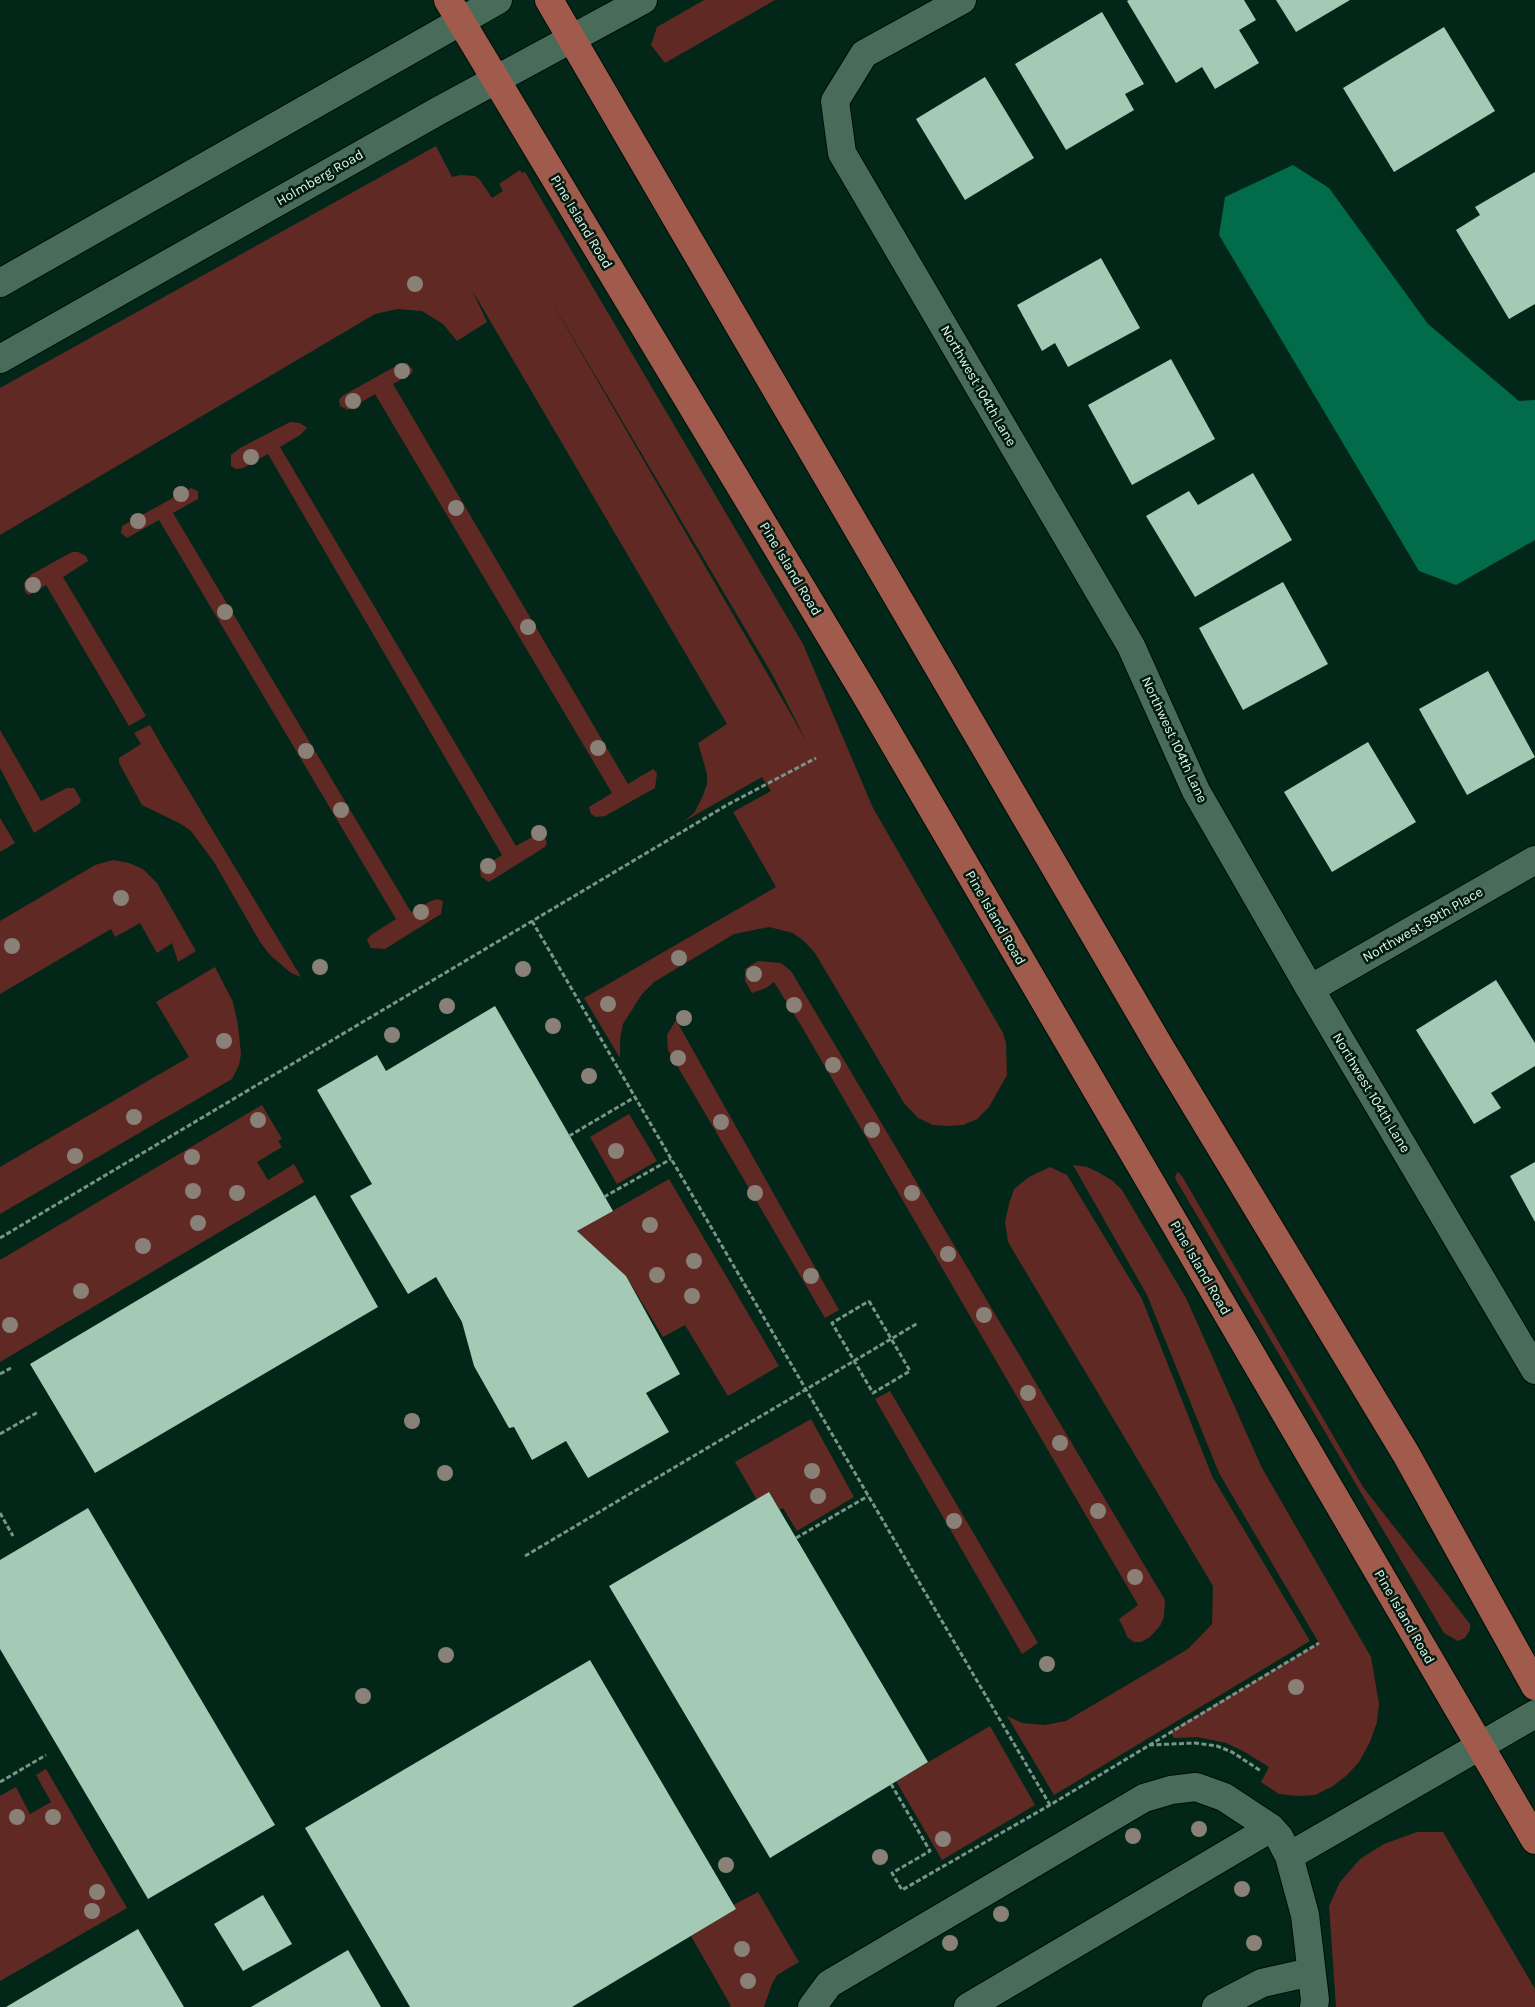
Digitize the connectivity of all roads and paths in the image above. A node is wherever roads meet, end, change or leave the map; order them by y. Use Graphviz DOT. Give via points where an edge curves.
graph roads {
  1 [pos="498,0"];
  2 [pos="549,0"];
  3 [pos="643,0"];
  4 [pos="962,0"];
  5 [pos="454,11"];
  6 [pos="572,39"];
  7 [pos="495,80"];
  8 [pos="0,283"];
  9 [pos="0,359"];
  10 [pos="816,758"];
  11 [pos="1535,860"];
  12 [pos="532,921"];
  13 [pos="1310,990"];
  14 [pos="635,1097"];
  15 [pos="569,1136"];
  16 [pos="671,1159"];
  17 [pos="604,1197"];
  18 [pos="0,1238"];
  19 [pos="918,1323"];
  20 [pos="891,1339"];
  21 [pos="854,1361"];
  22 [pos="11,1368"];
  23 [pos="1535,1370"];
  24 [pos="0,1374"];
  25 [pos="806,1389"];
  26 [pos="38,1412"];
  27 [pos="0,1434"];
  28 [pos="868,1496"];
  29 [pos="0,1513"];
  30 [pos="13,1536"];
  31 [pos="796,1538"];
  32 [pos="525,1556"];
  33 [pos="1319,1643"];
  34 [pos="1535,1686"];
  35 [pos="1535,1714"];
  36 [pos="1148,1745"];
  37 [pos="1480,1746"];
  38 [pos="46,1755"];
  39 [pos="1262,1771"];
  40 [pos="0,1782"];
  41 [pos="891,1784"];
  42 [pos="1050,1805"];
  43 [pos="1271,1828"];
  44 [pos="1535,1840"];
  45 [pos="1289,1856"];
  46 [pos="1311,1972"];
  47 [pos="812,2007"];
  48 [pos="968,2007"];
  49 [pos="1216,2007"];
  50 [pos="1314,2007"];
  1 -- 5 [label="street"];
  2 -- 6 [label="main road"];
  3 -- 6 [label="street, Holmberg Road"];
  4 -- 13 [label="street, Northwest 104th Lane" via="864,54 835,101 842,153 1131,646 1196,791"];
  5 -- 7 [label="main road, Pine Island Road"];
  5 -- 8 [label="street"];
  6 -- 7 [label="street, Holmberg Road"];
  6 -- 34 [label="main road" via="1160,1047 1406,1454"];
  7 -- 9 [label="street, Holmberg Road"];
  7 -- 37 [label="main road, Pine Island Road" via="864,692"];
  10 -- 12 [label="path" via="727,806"];
  11 -- 13 [label="street, Northwest 59th Place"];
  12 -- 14 [label="path"];
  12 -- 18 [label="path"];
  13 -- 23 [label="street, Northwest 104th Lane"];
  14 -- 15 [label="path"];
  14 -- 16 [label="path"];
  16 -- 17 [label="path"];
  16 -- 25 [label="path"];
  19 -- 20 [label="path"];
  20 -- 21 [label="path"];
  20 -- 21 [label="path" via="910,1371 902,1376 873,1393"];
  20 -- 21 [label="path" via="869,1301 847,1314 832,1323"];
  21 -- 25 [label="path"];
  22 -- 24 [label="path"];
  25 -- 28 [label="path"];
  25 -- 32 [label="path"];
  26 -- 27 [label="path"];
  28 -- 31 [label="path"];
  28 -- 42 [label="path"];
  29 -- 30 [label="path"];
  33 -- 36 [label="path"];
  35 -- 37 [label="street"];
  36 -- 39 [label="path" via="1195,1743 1217,1746"];
  36 -- 42 [label="path"];
  37 -- 44 [label="main road, Pine Island Road"];
  37 -- 45 [label="street"];
  38 -- 40 [label="path"];
  41 -- 42 [label="path" via="930,1851 892,1873 902,1890"];
  43 -- 45 [label="street" via="1280,1837"];
  43 -- 47 [label="street" via="1224,1797 1196,1787 1144,1798 829,1984"];
  43 -- 48 [label="street"];
  45 -- 46 [label="street" via="1305,1915"];
  46 -- 49 [label="street" via="1262,1983"];
  46 -- 50 [label="street"];
}
